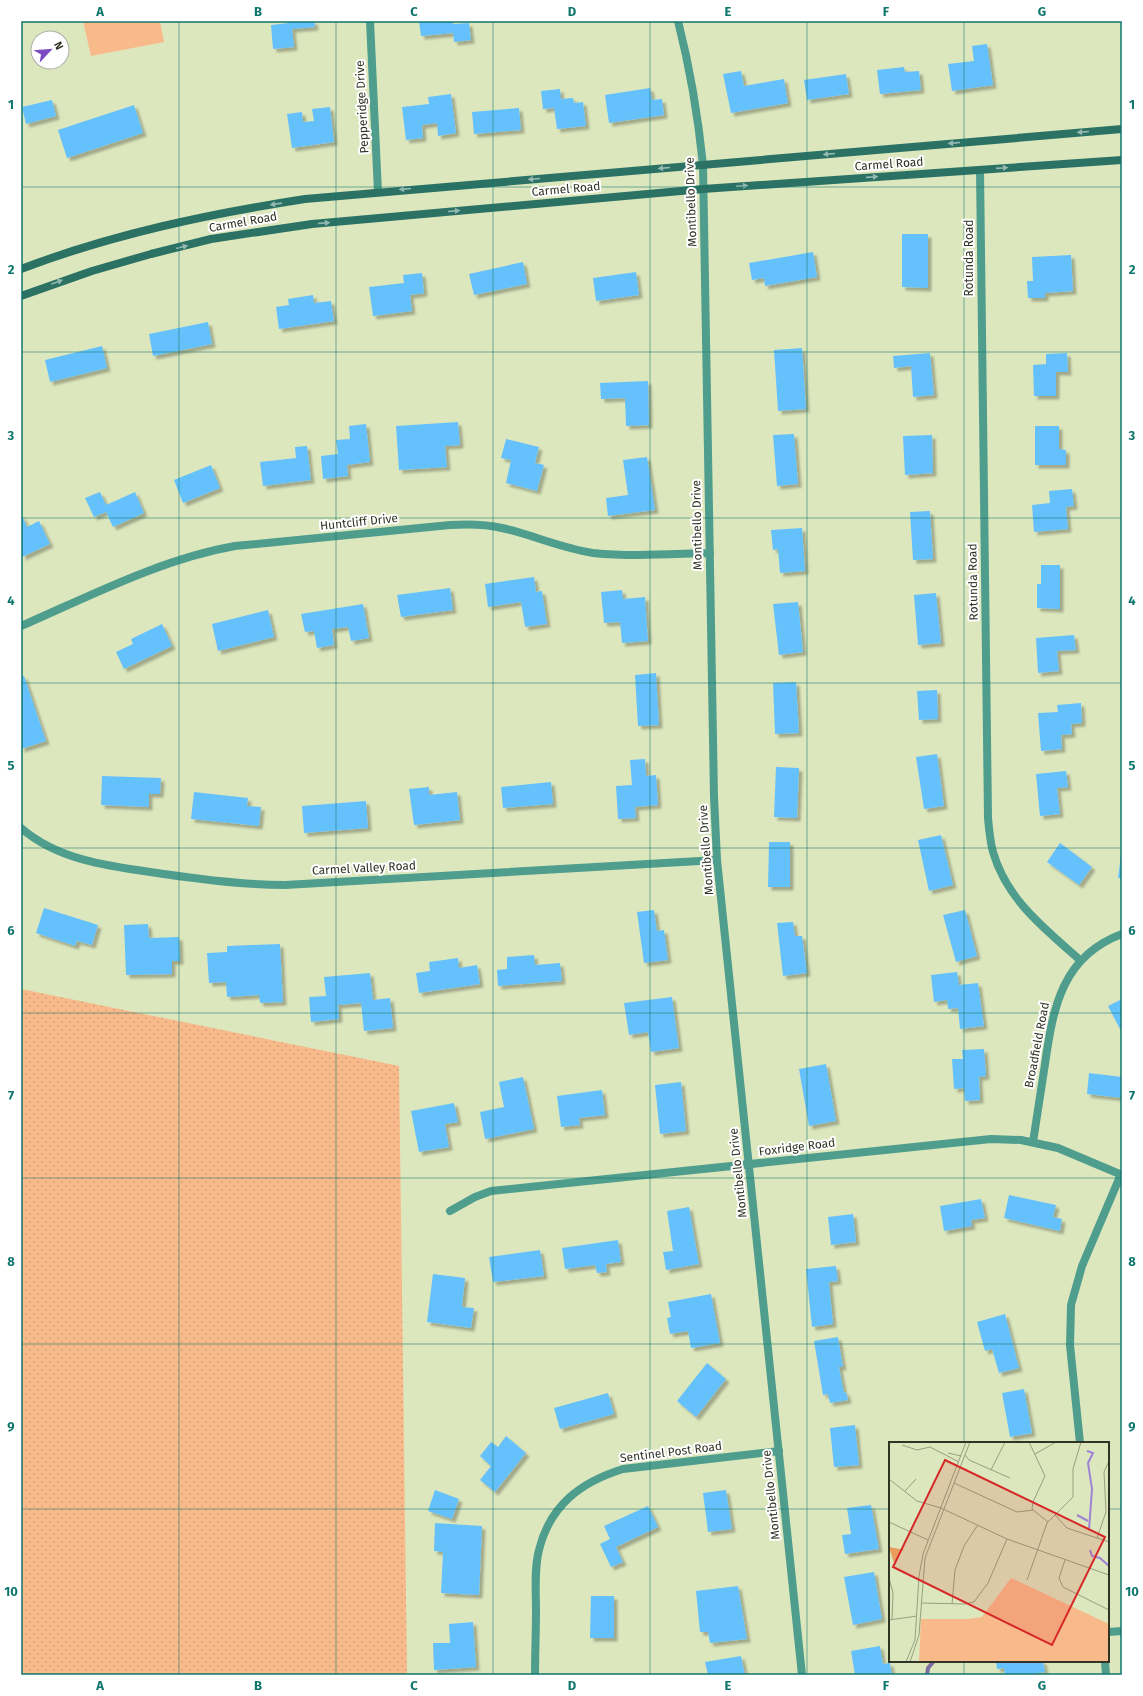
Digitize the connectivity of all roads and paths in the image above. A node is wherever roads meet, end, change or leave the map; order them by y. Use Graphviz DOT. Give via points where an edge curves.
graph roads {
  1 [pos="370,21"];
  2 [pos="678,21"];
  3 [pos="1122,129"];
  4 [pos="1122,160"];
  5 [pos="703,164"];
  6 [pos="980,170"];
  7 [pos="703,189"];
  8 [pos="378,192"];
  9 [pos="21,269"];
  10 [pos="21,296"];
  11 [pos="710,553"];
  12 [pos="21,626"];
  13 [pos="21,828"];
  14 [pos="717,860"];
  15 [pos="1122,934"];
  16 [pos="1080,960"];
  17 [pos="1033,1142"];
  18 [pos="749,1165"];
  19 [pos="1121,1175"];
  20 [pos="450,1211"];
  21 [pos="1080,1442"];
  22 [pos="779,1451"];
  23 [pos="1122,1631"];
  24 [pos="1109,1632"];
  25 [pos="1105,1662"];
  26 [pos="535,1675"];
  27 [pos="802,1675"];
  28 [pos="1106,1675"];
  1 -- 8 [label="street, Pepperidge Drive"];
  2 -- 5 [label="street, Montibello Drive" via="689,66"];
  3 -- 5 [label="main road, Carmel Road, one-way"];
  6 -- 4 [label="main road, Carmel Road, one-way"];
  5 -- 7 [label="street, Montibello Drive"];
  5 -- 8 [label="main road, Carmel Road, one-way"];
  7 -- 6 [label="main road, Carmel Road, one-way"];
  6 -- 16 [label="street, Rotunda Road" via="990,841 1002,875 1021,906"];
  10 -- 7 [label="main road, Carmel Road, one-way" via="151,254 211,239 276,228"];
  7 -- 11 [label="street, Montibello Drive"];
  8 -- 9 [label="main road, Carmel Road, one-way" via="304,199 237,209 176,222 124,235"];
  11 -- 12 [label="street, Huntcliff Drive" via="594,553 562,547 501,527 475,524 235,546 169,563"];
  11 -- 14 [label="street, Montibello Drive"];
  13 -- 14 [label="street, Carmel Valley Road" via="44,844 67,855 92,862 220,882 264,885"];
  14 -- 18 [label="street, Montibello Drive"];
  15 -- 16 [label="street, Broadfield Road" via="1101,943"];
  16 -- 17 [label="street, Broadfield Road" via="1069,976 1055,1007"];
  17 -- 18 [label="street, Foxridge Road" via="992,1139"];
  17 -- 19 [label="street, Foxridge Road" via="1058,1148"];
  18 -- 20 [label="street, Foxridge Road" via="491,1192 472,1198"];
  18 -- 22 [label="street, Montibello Drive"];
  19 -- 21 [label="street" via="1082,1266 1071,1305 1070,1345"];
  22 -- 26 [label="street, Sentinel Post Road" via="622,1469 602,1476 573,1493 551,1519 539,1550 536,1569"];
  22 -- 27 [label="street, Montibello Drive"];
  23 -- 24 [label="street"];
  25 -- 28 [label="street"];
}
